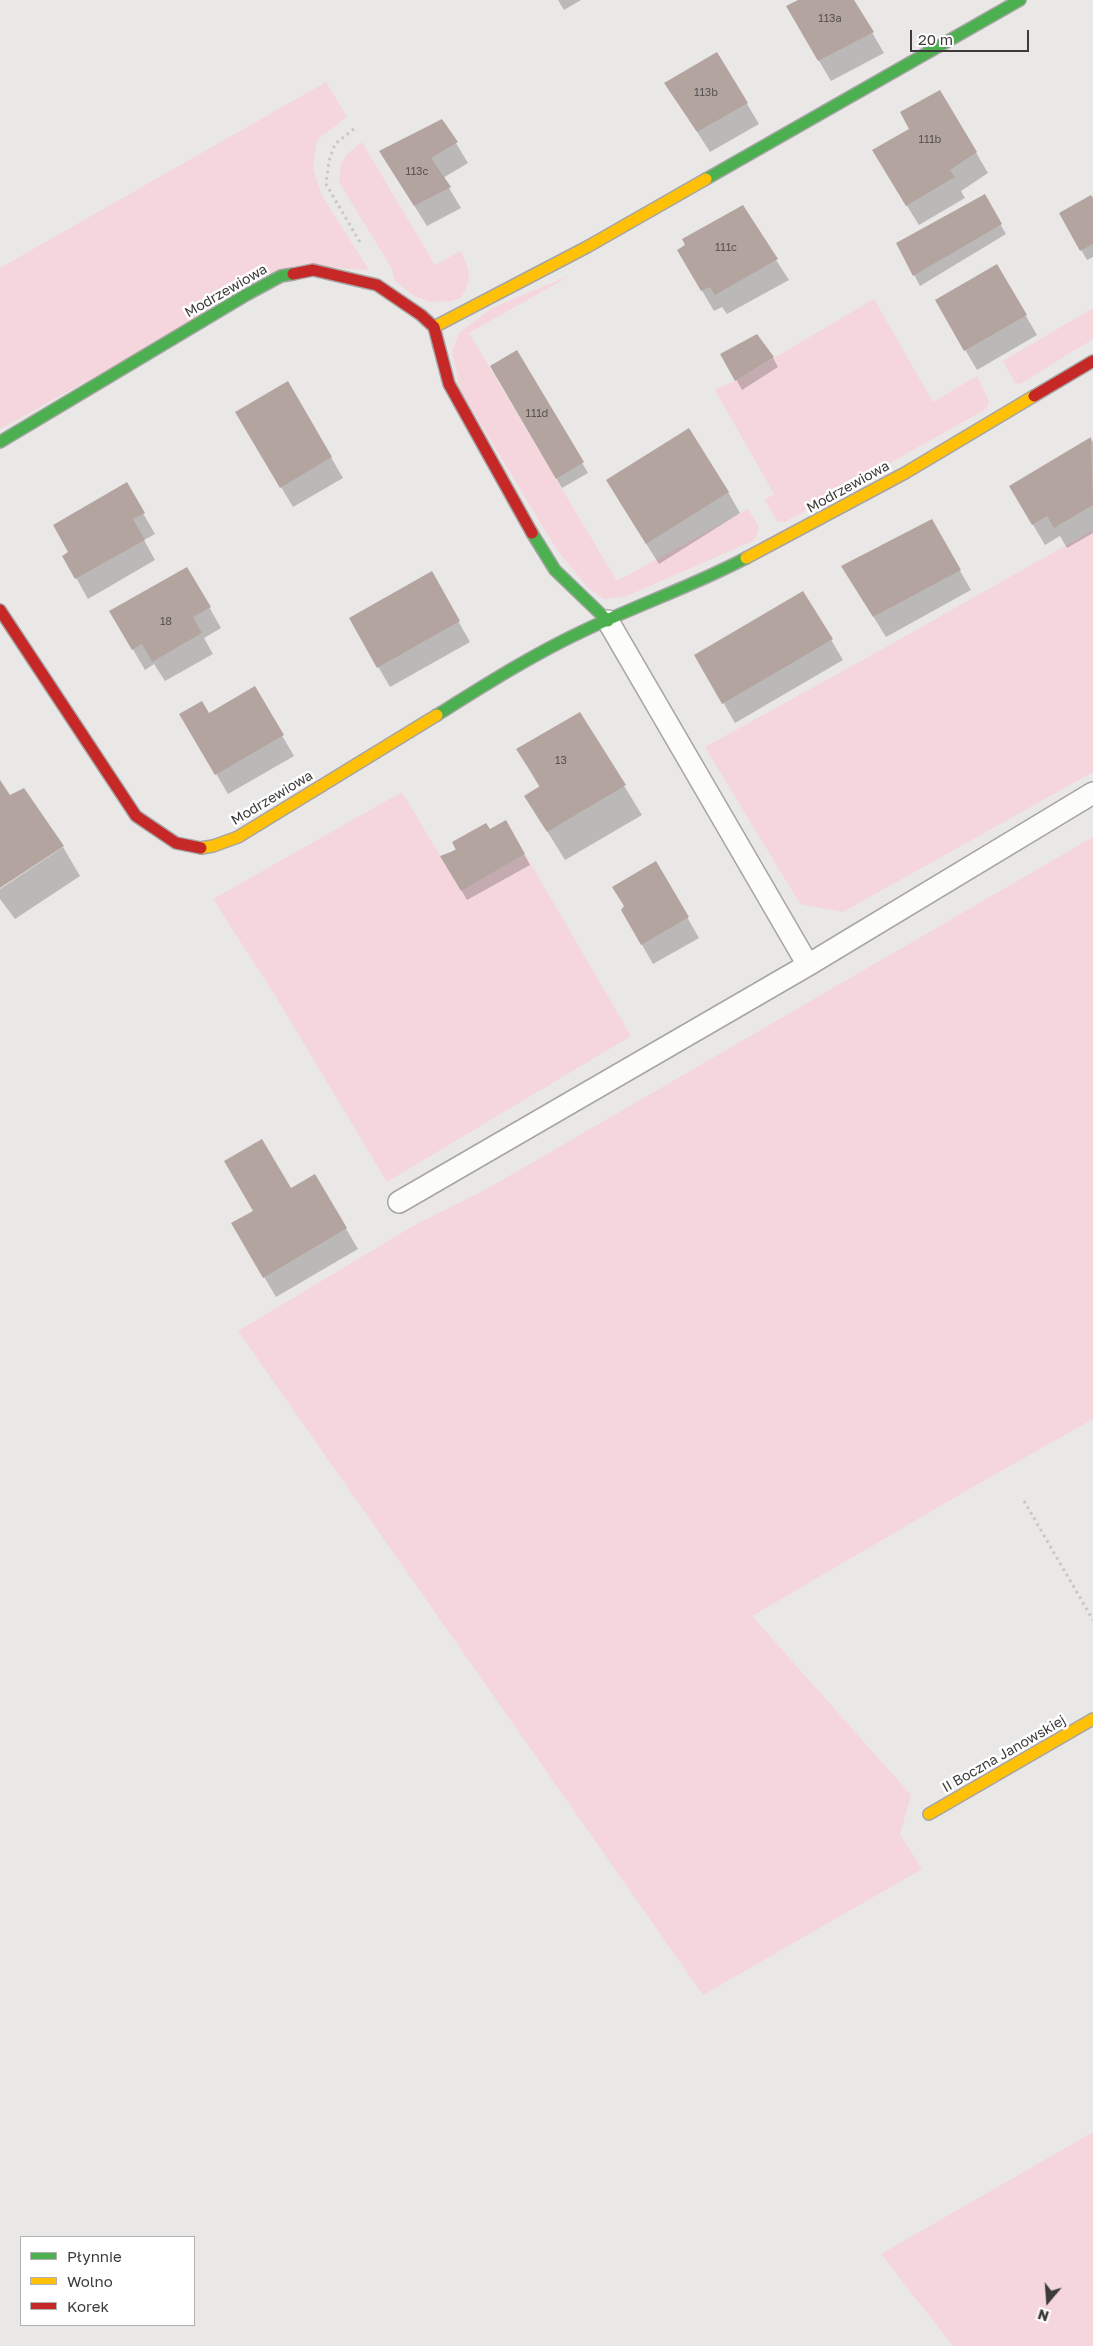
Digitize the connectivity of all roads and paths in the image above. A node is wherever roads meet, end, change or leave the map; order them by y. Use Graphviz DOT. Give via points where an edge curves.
graph roads {
  1 [pos="1020,0"];
  2 [pos="354,129"];
  3 [pos="378,285"];
  4 [pos="434,327"];
  5 [pos="1093,361"];
  6 [pos="0,442"];
  7 [pos="0,610"];
  8 [pos="608,621"];
  9 [pos="1093,793"];
  10 [pos="808,965"];
  11 [pos="399,1202"];
  12 [pos="1024,1501"];
  13 [pos="1093,1620"];
  14 [pos="1093,1719"];
  15 [pos="929,1814"];
  1 -- 4 [label="street" via="587,247"];
  2 -- 3 [label="path" via="335,144 328,161 326,184 377,269"];
  3 -- 4 [label="street, Modrzewiowa"];
  3 -- 6 [label="street, Modrzewiowa" via="313,270 281,276"];
  4 -- 8 [label="street" via="449,384 519,512 555,570"];
  5 -- 8 [label="street, Modrzewiowa" via="905,473 791,535 708,578"];
  7 -- 8 [label="street, Modrzewiowa" via="136,816 166,840 188,848 206,848 238,837 510,670"];
  8 -- 10 [label="lane"];
  9 -- 10 [label="lane"];
  10 -- 11 [label="lane"];
  12 -- 13 [label="path"];
  14 -- 15 [label="street, II Boczna Janowskiej"];
}
